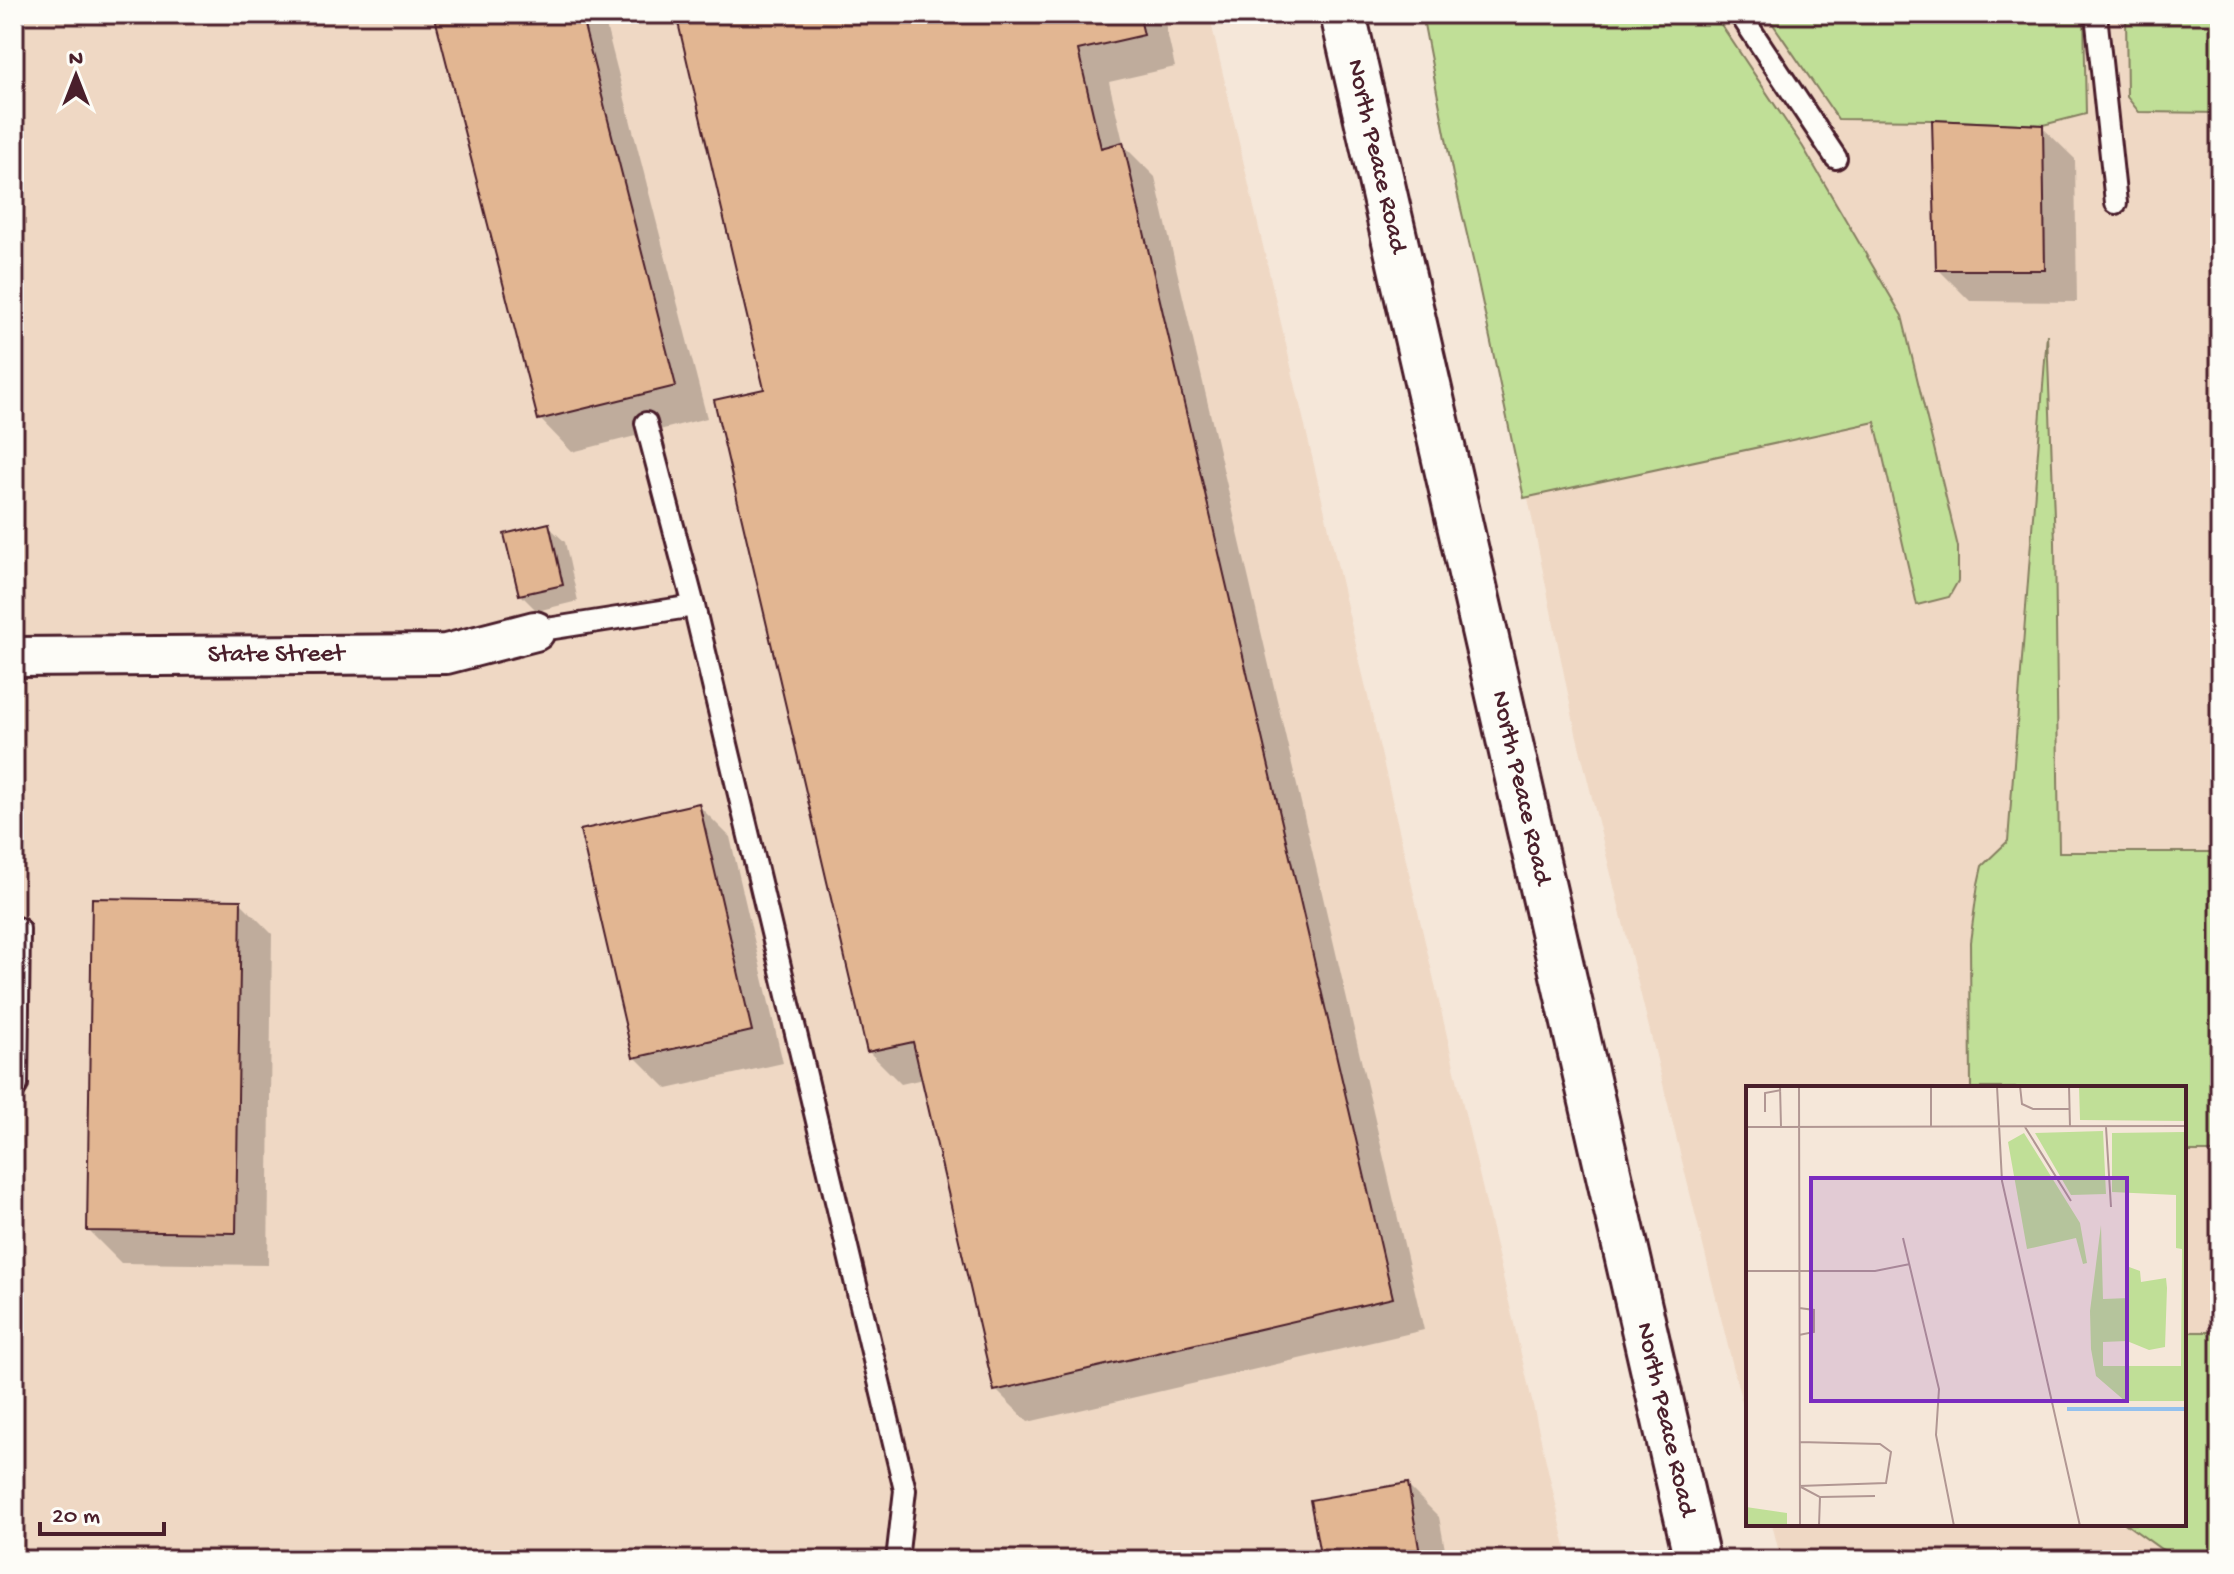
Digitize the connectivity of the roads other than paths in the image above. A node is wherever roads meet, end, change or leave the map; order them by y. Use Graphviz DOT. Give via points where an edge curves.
graph roads {
  1 [pos="1343,14"];
  2 [pos="1740,14"];
  3 [pos="2096,14"];
  4 [pos="1836,158"];
  5 [pos="2116,203"];
  6 [pos="646,423"];
  7 [pos="694,606"];
  8 [pos="535,631"];
  9 [pos="14,657"];
  10 [pos="14,927"];
  11 [pos="14,1089"];
  12 [pos="897,1560"];
  13 [pos="1697,1560"];
  1 -- 13 [label="main road, North Peace Road"];
  2 -- 4 [label="lane"];
  3 -- 5 [label="lane"];
  6 -- 7 [label="lane"];
  7 -- 8 [label="lane"];
  7 -- 12 [label="lane" via="905,1490"];
  8 -- 9 [label="street, State Street" via="446,654"];
  10 -- 11 [label="lane" via="19,929"];
}
